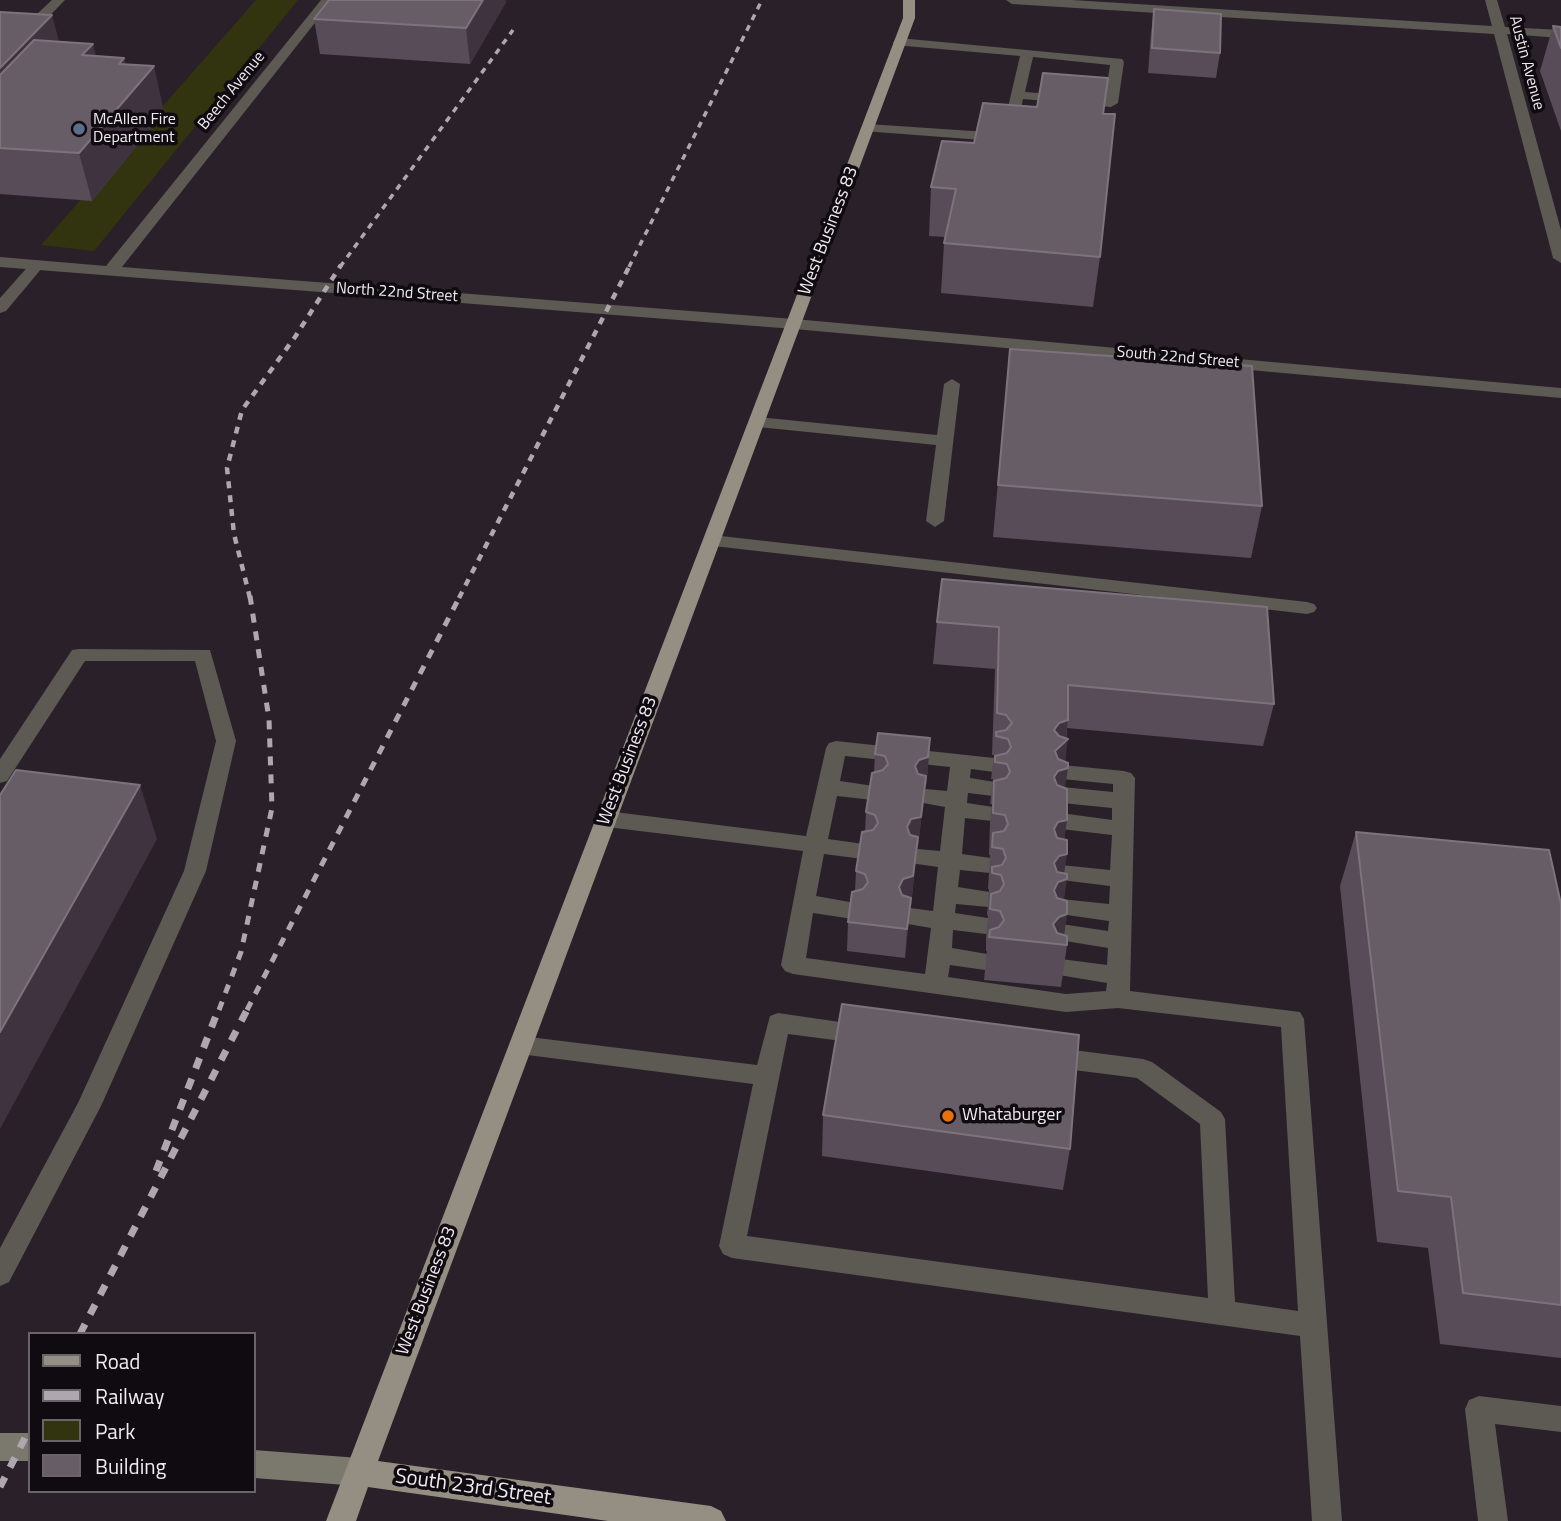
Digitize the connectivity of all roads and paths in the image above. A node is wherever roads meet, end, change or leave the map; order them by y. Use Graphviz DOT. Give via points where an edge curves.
graph roads {
  1 [pos="59,0"];
  2 [pos="327,0"];
  3 [pos="909,0"];
  4 [pos="1012,0"];
  5 [pos="1491,0"];
  6 [pos="1499,30"];
  7 [pos="1561,34"];
  8 [pos="900,42"];
  9 [pos="11,47"];
  10 [pos="1027,53"];
  11 [pos="1018,95"];
  12 [pos="868,128"];
  13 [pos="1561,258"];
  14 [pos="0,262"];
  15 [pos="37,265"];
  16 [pos="111,270"];
  17 [pos="0,308"];
  18 [pos="794,324"];
  19 [pos="1216,362"];
  20 [pos="952,384"];
  21 [pos="1217,384"];
  22 [pos="1561,393"];
  23 [pos="758,422"];
  24 [pos="945,441"];
  25 [pos="935,521"];
  26 [pos="712,541"];
  27 [pos="1307,608"];
  28 [pos="961,761"];
  29 [pos="994,765"];
  30 [pos="1062,772"];
  31 [pos="0,776"];
  32 [pos="827,787"];
  33 [pos="993,788"];
  34 [pos="873,792"];
  35 [pos="1062,795"];
  36 [pos="926,797"];
  37 [pos="956,798"];
  38 [pos="1123,802"];
  39 [pos="992,813"];
  40 [pos="607,819"];
  41 [pos="1061,821"];
  42 [pos="1122,829"];
  43 [pos="815,845"];
  44 [pos="863,851"];
  45 [pos="918,857"];
  46 [pos="948,860"];
  47 [pos="990,865"];
  48 [pos="1061,873"];
  49 [pos="1121,879"];
  50 [pos="945,894"];
  51 [pos="988,899"];
  52 [pos="803,903"];
  53 [pos="1061,907"];
  54 [pos="853,910"];
  55 [pos="1120,914"];
  56 [pos="910,916"];
  57 [pos="942,920"];
  58 [pos="986,925"];
  59 [pos="1061,933"];
  60 [pos="1119,941"];
  61 [pos="938,954"];
  62 [pos="985,961"];
  63 [pos="1061,968"];
  64 [pos="936,984"];
  65 [pos="1119,987"];
  66 [pos="886,1037"];
  67 [pos="520,1046"];
  68 [pos="1021,1054"];
  69 [pos="768,1076"];
  70 [pos="0,1275"];
  71 [pos="1222,1312"];
  72 [pos="1313,1325"];
  73 [pos="1561,1419"];
  74 [pos="0,1447"];
  75 [pos="28,1447"];
  76 [pos="256,1464"];
  77 [pos="359,1472"];
  78 [pos="341,1521"];
  79 [pos="711,1521"];
  80 [pos="1327,1521"];
  81 [pos="1493,1521"];
  1 -- 9 [label="street"];
  2 -- 16 [label="street, Beech Avenue"];
  3 -- 8 [label="main road, West Business 83"];
  4 -- 6 [label="street"];
  5 -- 6 [label="street, Austin Avenue"];
  6 -- 7 [label="street"];
  6 -- 13 [label="street, Austin Avenue"];
  8 -- 10 [label="street"];
  8 -- 12 [label="main road, West Business 83"];
  10 -- 11 [label="street"];
  10 -- 11 [label="street" via="1117,62 1111,103"];
  11 -- 12 [label="street" via="1008,138"];
  12 -- 18 [label="main road, West Business 83"];
  14 -- 15 [label="street, North 22nd Street"];
  15 -- 16 [label="street, North 22nd Street"];
  15 -- 17 [label="street"];
  16 -- 18 [label="street, North 22nd Street"];
  18 -- 19 [label="street, South 22nd Street"];
  18 -- 23 [label="main road, West Business 83"];
  19 -- 21 [label="street"];
  19 -- 22 [label="street, South 22nd Street"];
  20 -- 24 [label="street"];
  23 -- 24 [label="street"];
  23 -- 26 [label="main road, West Business 83"];
  24 -- 25 [label="street"];
  26 -- 27 [label="street"];
  26 -- 40 [label="main road, West Business 83"];
  28 -- 29 [label="street"];
  28 -- 32 [label="street" via="836,748"];
  28 -- 37 [label="street"];
  30 -- 38 [label="street" via="1124,778"];
  31 -- 70 [label="street" via="79,655 203,655 226,741 195,871 89,1107"];
  32 -- 34 [label="street"];
  32 -- 43 [label="street"];
  33 -- 37 [label="street"];
  35 -- 38 [label="street"];
  36 -- 37 [label="street"];
  37 -- 39 [label="street"];
  37 -- 46 [label="street"];
  38 -- 42 [label="street"];
  40 -- 43 [label="street"];
  40 -- 67 [label="main road, West Business 83"];
  41 -- 42 [label="street"];
  42 -- 49 [label="street"];
  43 -- 44 [label="street"];
  43 -- 52 [label="street"];
  45 -- 46 [label="street"];
  46 -- 47 [label="street"];
  46 -- 50 [label="street"];
  48 -- 49 [label="street"];
  49 -- 55 [label="street"];
  50 -- 51 [label="street"];
  50 -- 57 [label="street"];
  52 -- 54 [label="street"];
  52 -- 64 [label="street" via="793,965"];
  53 -- 55 [label="street"];
  55 -- 60 [label="street"];
  56 -- 57 [label="street"];
  57 -- 58 [label="street"];
  57 -- 61 [label="street"];
  59 -- 60 [label="street"];
  60 -- 65 [label="street"];
  61 -- 62 [label="street"];
  61 -- 64 [label="street"];
  63 -- 65 [label="street"];
  64 -- 65 [label="street" via="1066,1003"];
  65 -- 72 [label="street" via="1292,1019"];
  66 -- 69 [label="street" via="778,1023"];
  67 -- 69 [label="street"];
  67 -- 77 [label="main road, West Business 83"];
  68 -- 71 [label="street" via="1143,1069 1212,1119"];
  69 -- 71 [label="street" via="732,1246"];
  71 -- 72 [label="street"];
  72 -- 80 [label="street"];
  73 -- 81 [label="street" via="1479,1409"];
  74 -- 75 [label="main road"];
  76 -- 77 [label="main road"];
  77 -- 78 [label="main road, West Business 83"];
  77 -- 79 [label="main road, South 23rd Street"];
}
